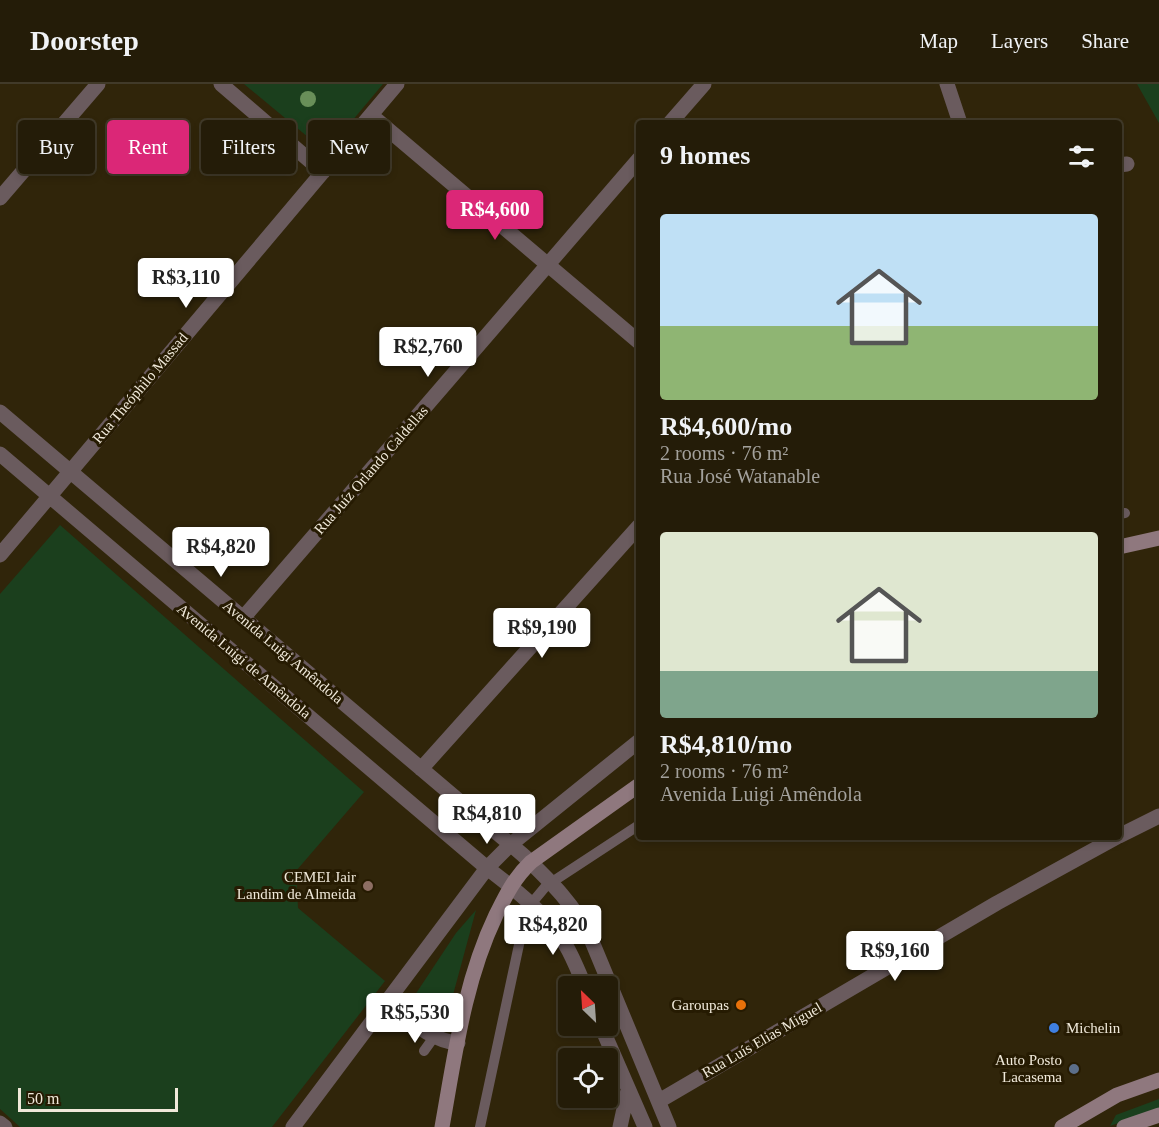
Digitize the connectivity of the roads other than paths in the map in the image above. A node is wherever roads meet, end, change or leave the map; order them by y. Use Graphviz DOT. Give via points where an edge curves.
graph roads {
  1 [pos="98,84"];
  2 [pos="221,84"];
  3 [pos="397,84"];
  4 [pos="704,84"];
  5 [pos="947,84"];
  6 [pos="371,115"];
  7 [pos="367,120"];
  8 [pos="673,120"];
  9 [pos="959,120"];
  10 [pos="308,159"];
  11 [pos="636,162"];
  12 [pos="321,174"];
  13 [pos="0,198"];
  14 [pos="548,264"];
  15 [pos="636,339"];
  16 [pos="0,412"];
  17 [pos="0,454"];
  18 [pos="70,471"];
  19 [pos="49,496"];
  20 [pos="636,529"];
  21 [pos="1159,538"];
  22 [pos="1122,546"];
  23 [pos="0,555"];
  24 [pos="243,618"];
  25 [pos="636,743"];
  26 [pos="421,769"];
  27 [pos="636,787"];
  28 [pos="1159,816"];
  29 [pos="636,827"];
  30 [pos="1122,834"];
  31 [pos="1111,840"];
  32 [pos="510,845"];
  33 [pos="531,862"];
  34 [pos="488,868"];
  35 [pos="510,885"];
  36 [pos="555,886"];
  37 [pos="536,909"];
  38 [pos="580,976"];
  39 [pos="388,1003"];
  40 [pos="605,1036"];
  41 [pos="434,1037"];
  42 [pos="458,1043"];
  43 [pos="424,1051"];
  44 [pos="1159,1080"];
  45 [pos="628,1090"];
  46 [pos="659,1101"];
  47 [pos="1159,1115"];
  48 [pos="0,1123"];
  49 [pos="5,1127"];
  50 [pos="293,1127"];
  51 [pos="442,1127"];
  52 [pos="480,1127"];
  53 [pos="620,1127"];
  54 [pos="645,1127"];
  55 [pos="669,1127"];
  56 [pos="1062,1127"];
  57 [pos="1124,1127"];
  1 -- 13 [label="street"];
  2 -- 10 [label="street"];
  3 -- 6 [label="street, Rua Theóphilo Massad"];
  4 -- 8 [label="street"];
  5 -- 9 [label="street"];
  6 -- 7 [label="street, Rua Theóphilo Massad"];
  6 -- 14 [label="street"];
  11 -- 14 [label="street, Rua Juíz Orlando Caldellas"];
  12 -- 18 [label="street, Rua Theóphilo Massad"];
  14 -- 15 [label="street"];
  14 -- 24 [label="street, Rua Juíz Orlando Caldellas"];
  16 -- 18 [label="street, Avenida Luigi Amêndola"];
  17 -- 19 [label="street, Avenida Luigi de Amêndola"];
  18 -- 19 [label="street, Rua Theóphilo Massad"];
  18 -- 24 [label="street, Avenida Luigi Amêndola"];
  19 -- 23 [label="street, Rua Theóphilo Massad"];
  19 -- 34 [label="street, Avenida Luigi de Amêndola"];
  20 -- 26 [label="street"];
  21 -- 22 [label="street"];
  24 -- 26 [label="street, Avenida Luigi Amêndola"];
  25 -- 32 [label="street"];
  26 -- 32 [label="street, Avenida Luigi Amêndola"];
  27 -- 33 [label="street"];
  28 -- 30 [label="street, Rua Luís Elias Miguel"];
  29 -- 36 [label="lane"];
  31 -- 46 [label="street, Rua Luís Elias Miguel"];
  32 -- 33 [label="street, Avenida Luigi Amêndola"];
  32 -- 34 [label="street"];
  33 -- 35 [label="street"];
  33 -- 36 [label="street, Avenida Luigi Amêndola"];
  34 -- 35 [label="street, Avenida Luigi de Amêndola"];
  34 -- 39 [label="street"];
  35 -- 37 [label="street, Avenida Luigi de Amêndola"];
  35 -- 42 [label="street" via="479,954"];
  36 -- 37 [label="lane" via="540,891"];
  36 -- 46 [label="street, Avenida Luigi Amêndola" via="580,916"];
  37 -- 38 [label="street, Avenida Luigi de Amêndola" via="566,945"];
  37 -- 52 [label="lane" via="520,940"];
  39 -- 41 [label="street"];
  39 -- 50 [label="street"];
  40 -- 45 [label="street"];
  41 -- 42 [label="street"];
  41 -- 43 [label="lane"];
  42 -- 51 [label="street"];
  44 -- 56 [label="street" via="1117,1095"];
  45 -- 53 [label="street"];
  45 -- 54 [label="street"];
  46 -- 55 [label="street, Avenida Luigi Amêndola"];
  47 -- 57 [label="street"];
  48 -- 49 [label="street"];
}
